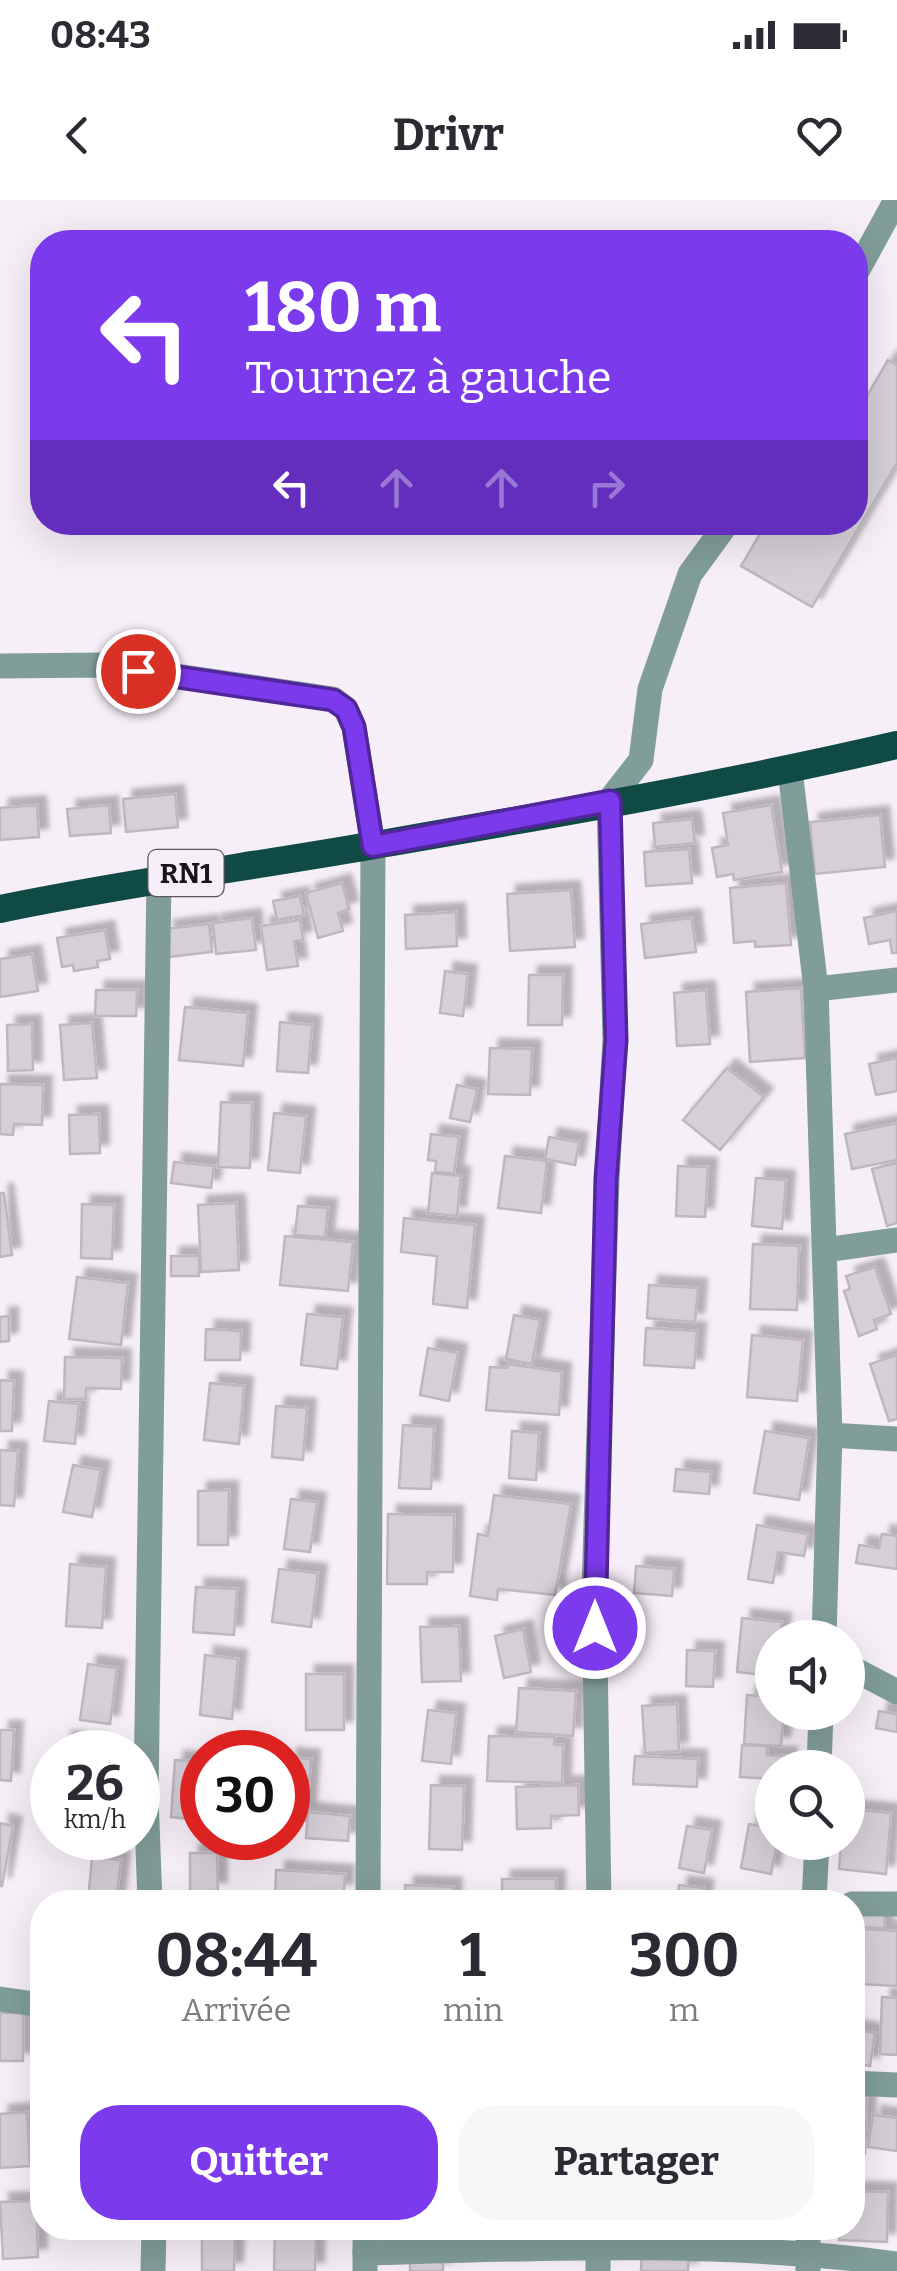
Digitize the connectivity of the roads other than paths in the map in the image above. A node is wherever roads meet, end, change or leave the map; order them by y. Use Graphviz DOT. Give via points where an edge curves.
graph roads {
  1 [pos="896,200"];
  2 [pos="868,251"];
  3 [pos="718,535"];
  4 [pos="0,666"];
  5 [pos="897,744"];
  6 [pos="790,770"];
  7 [pos="610,801"];
  8 [pos="373,846"];
  9 [pos="160,877"];
  10 [pos="0,909"];
  11 [pos="897,980"];
  12 [pos="816,989"];
  13 [pos="897,1240"];
  14 [pos="824,1250"];
  15 [pos="830,1435"];
  16 [pos="897,1439"];
  17 [pos="825,1620"];
  18 [pos="865,1675"];
  19 [pos="897,1692"];
  20 [pos="815,1860"];
  21 [pos="150,1890"];
  22 [pos="368,1890"];
  23 [pos="598,1890"];
  24 [pos="814,1890"];
  25 [pos="865,1904"];
  26 [pos="897,1904"];
  27 [pos="0,1999"];
  28 [pos="30,2003"];
  29 [pos="865,2084"];
  30 [pos="897,2085"];
  31 [pos="154,2240"];
  32 [pos="598,2248"];
  33 [pos="365,2250"];
  34 [pos="808,2250"];
  35 [pos="897,2264"];
  36 [pos="153,2271"];
  1 -- 2 [label="street"];
  3 -- 7 [label="street" via="690,574 650,689 641,760"];
  4 -- 8 [label="street" via="102,664 333,700 354,727"];
  5 -- 6 [label="highway, RN1"];
  6 -- 7 [label="highway, RN1"];
  6 -- 12 [label="street"];
  7 -- 8 [label="highway, RN1"];
  7 -- 23 [label="street" via="616,1040 594,1589"];
  8 -- 9 [label="highway, RN1"];
  8 -- 22 [label="street"];
  9 -- 10 [label="highway, RN1"];
  9 -- 21 [label="street"];
  11 -- 12 [label="street"];
  12 -- 14 [label="street"];
  13 -- 14 [label="street"];
  14 -- 15 [label="street"];
  15 -- 16 [label="street"];
  15 -- 17 [label="street"];
  18 -- 19 [label="street"];
  20 -- 24 [label="street"];
  25 -- 26 [label="street"];
  27 -- 28 [label="street"];
  29 -- 30 [label="street"];
  31 -- 36 [label="street"];
  32 -- 33 [label="street"];
  32 -- 34 [label="street"];
  34 -- 35 [label="street"];
}
